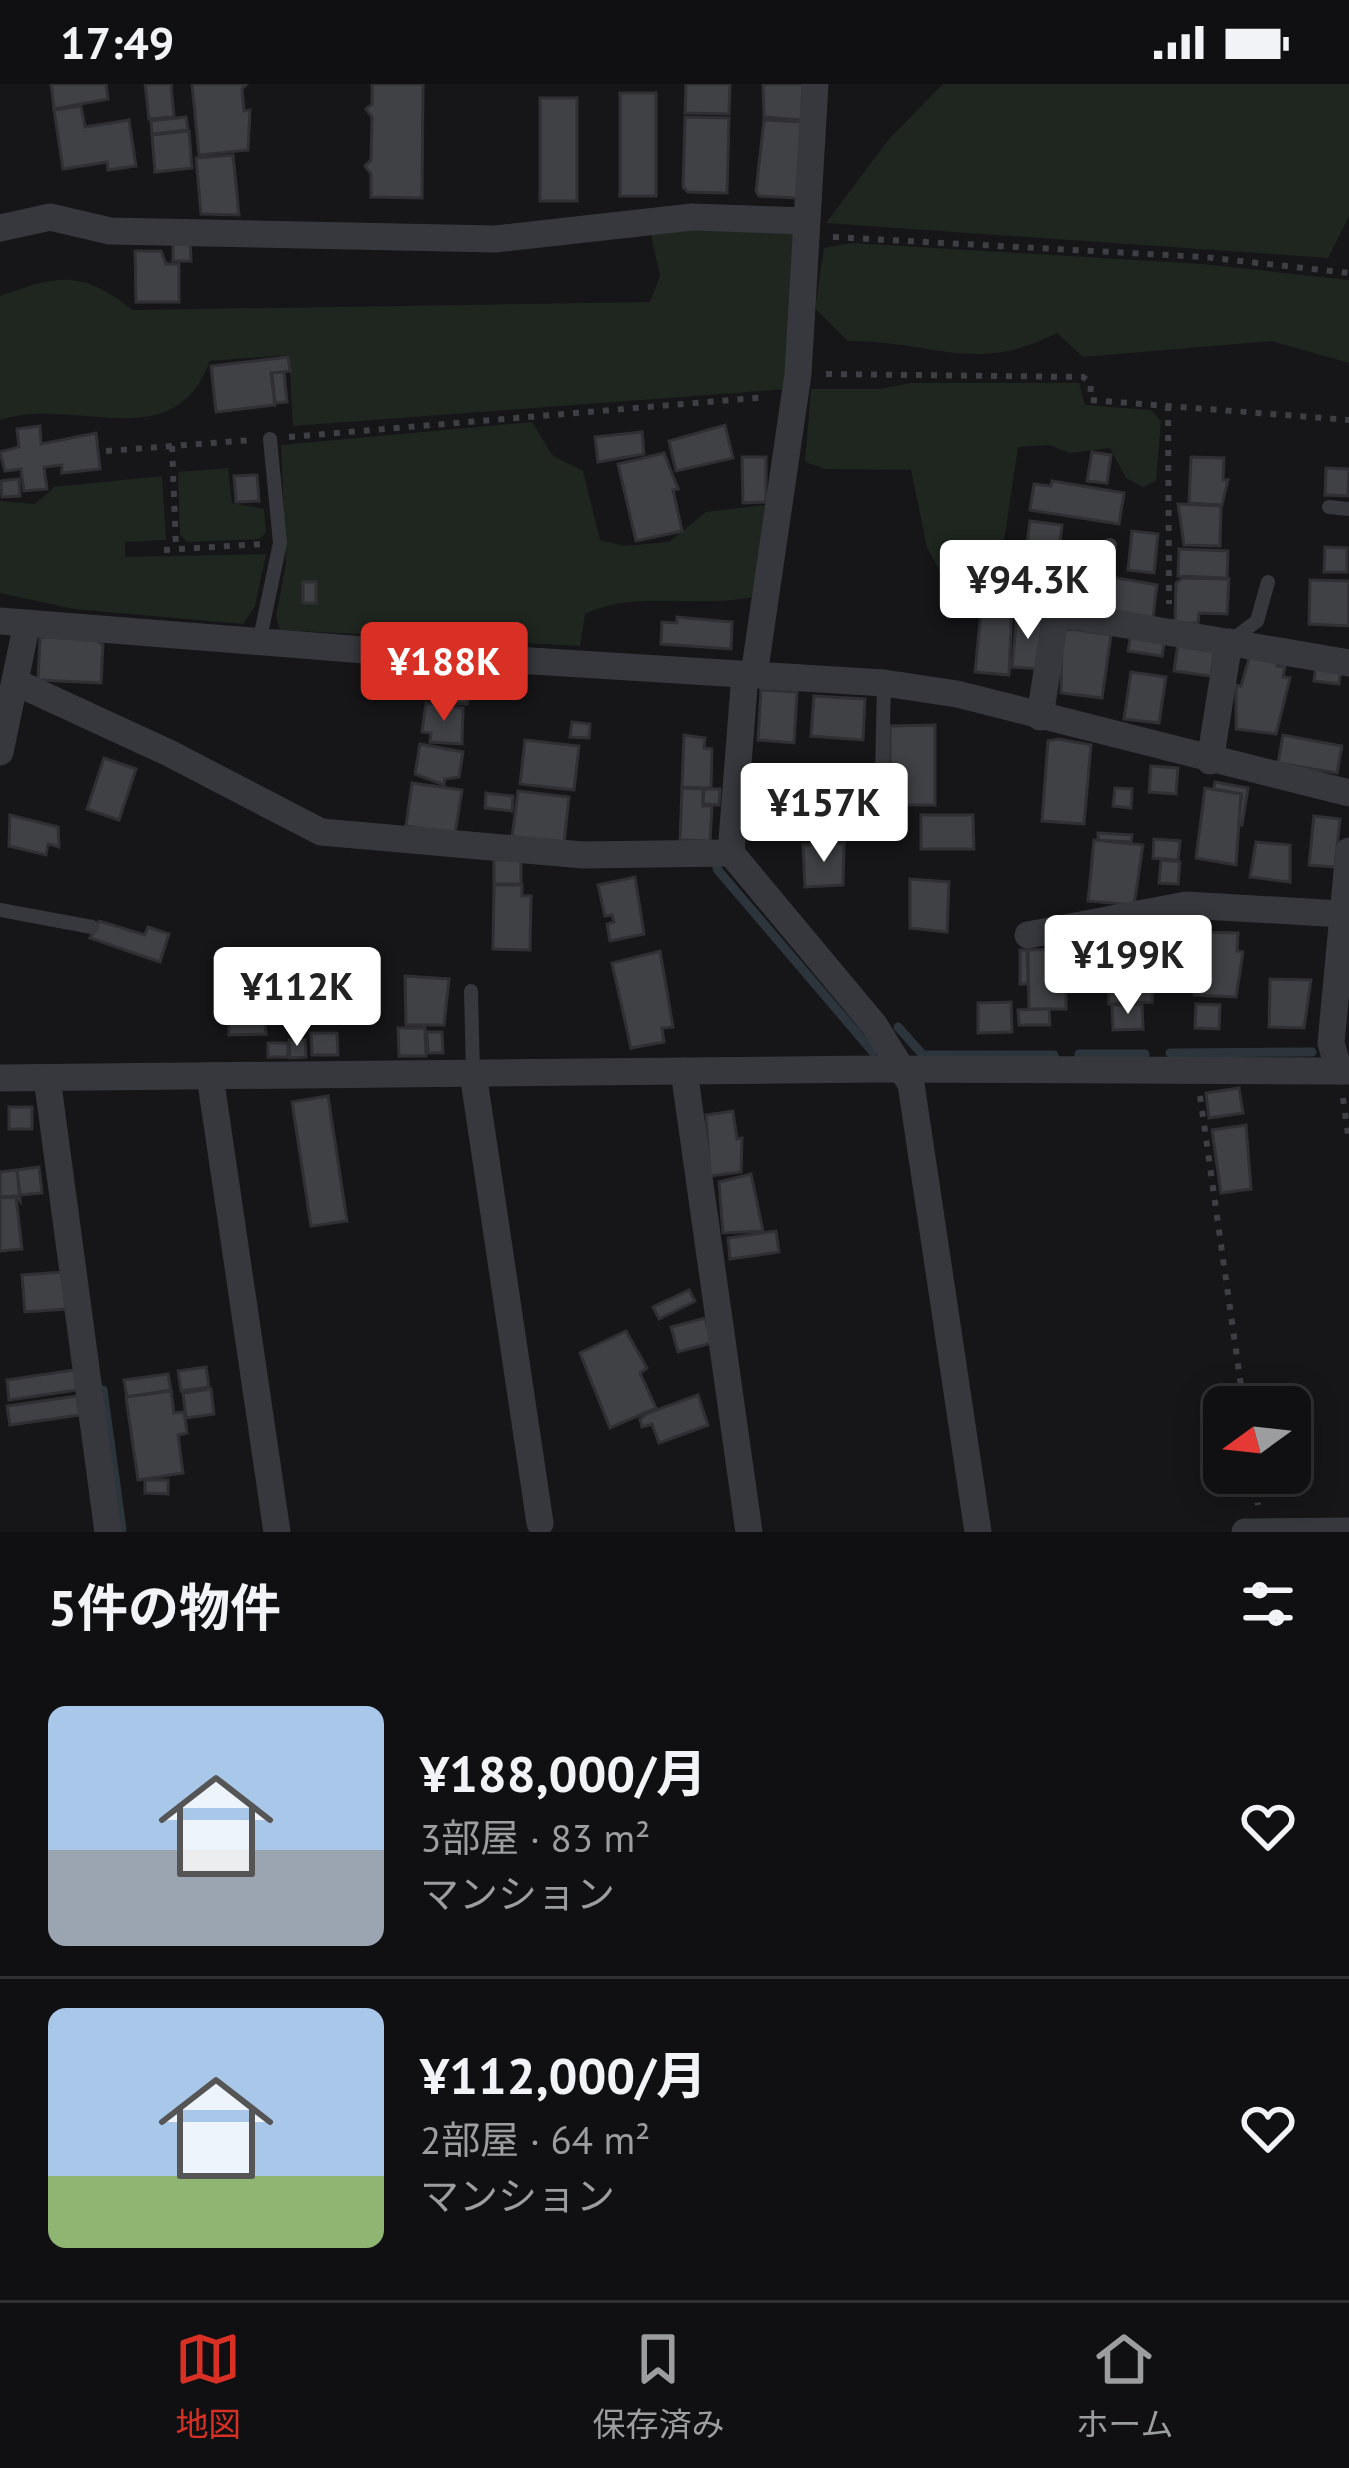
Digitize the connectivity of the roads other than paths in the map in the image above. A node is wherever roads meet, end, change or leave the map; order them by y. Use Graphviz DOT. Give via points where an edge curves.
graph roads {
  1 [pos="815,84"];
  2 [pos="0,228"];
  3 [pos="806,228"];
  4 [pos="270,439"];
  5 [pos="1329,507"];
  6 [pos="1349,508"];
  7 [pos="1110,545"];
  8 [pos="1268,582"];
  9 [pos="1056,613"];
  10 [pos="14,622"];
  11 [pos="1229,642"];
  12 [pos="259,643"];
  13 [pos="1349,663"];
  14 [pos="749,674"];
  15 [pos="15,682"];
  16 [pos="884,683"];
  17 [pos="1040,717"];
  18 [pos="0,752"];
  19 [pos="1210,761"];
  20 [pos="1349,793"];
  21 [pos="881,824"];
  22 [pos="1349,851"];
  23 [pos="730,854"];
  24 [pos="0,910"];
  25 [pos="1342,914"];
  26 [pos="92,927"];
  27 [pos="1028,935"];
  28 [pos="471,991"];
  29 [pos="903,1069"];
  30 [pos="684,1071"];
  31 [pos="1344,1071"];
  32 [pos="472,1073"];
  33 [pos="210,1076"];
  34 [pos="0,1078"];
  35 [pos="46,1078"];
  36 [pos="540,1523"];
  37 [pos="1349,1531"];
  38 [pos="108,1532"];
  39 [pos="277,1532"];
  40 [pos="749,1532"];
  41 [pos="977,1532"];
  42 [pos="1245,1532"];
  1 -- 3 [label="street"];
  2 -- 3 [label="street" via="50,217 110,232 495,239 692,217"];
  3 -- 14 [label="street" via="797,385"];
  4 -- 12 [label="lane" via="280,543"];
  5 -- 6 [label="lane"];
  7 -- 9 [label="lane" via="1070,577"];
  8 -- 11 [label="lane" via="1257,621"];
  9 -- 11 [label="street"];
  9 -- 17 [label="street"];
  10 -- 12 [label="street"];
  10 -- 15 [label="street"];
  11 -- 13 [label="street"];
  11 -- 19 [label="street"];
  12 -- 14 [label="street"];
  14 -- 16 [label="street"];
  14 -- 23 [label="street"];
  15 -- 18 [label="street"];
  15 -- 23 [label="street" via="321,832 583,856"];
  16 -- 17 [label="street"];
  16 -- 21 [label="lane"];
  17 -- 19 [label="street"];
  19 -- 20 [label="street"];
  22 -- 25 [label="street"];
  23 -- 29 [label="street"];
  24 -- 26 [label="lane"];
  25 -- 27 [label="street" via="1186,905"];
  25 -- 31 [label="street" via="1331,1042"];
  28 -- 32 [label="lane"];
  29 -- 30 [label="street"];
  29 -- 31 [label="street"];
  29 -- 41 [label="street"];
  30 -- 32 [label="street"];
  30 -- 40 [label="street"];
  32 -- 33 [label="street"];
  32 -- 36 [label="street"];
  33 -- 35 [label="street"];
  33 -- 39 [label="street"];
  34 -- 35 [label="street"];
  35 -- 38 [label="street"];
  37 -- 42 [label="street"];
}
